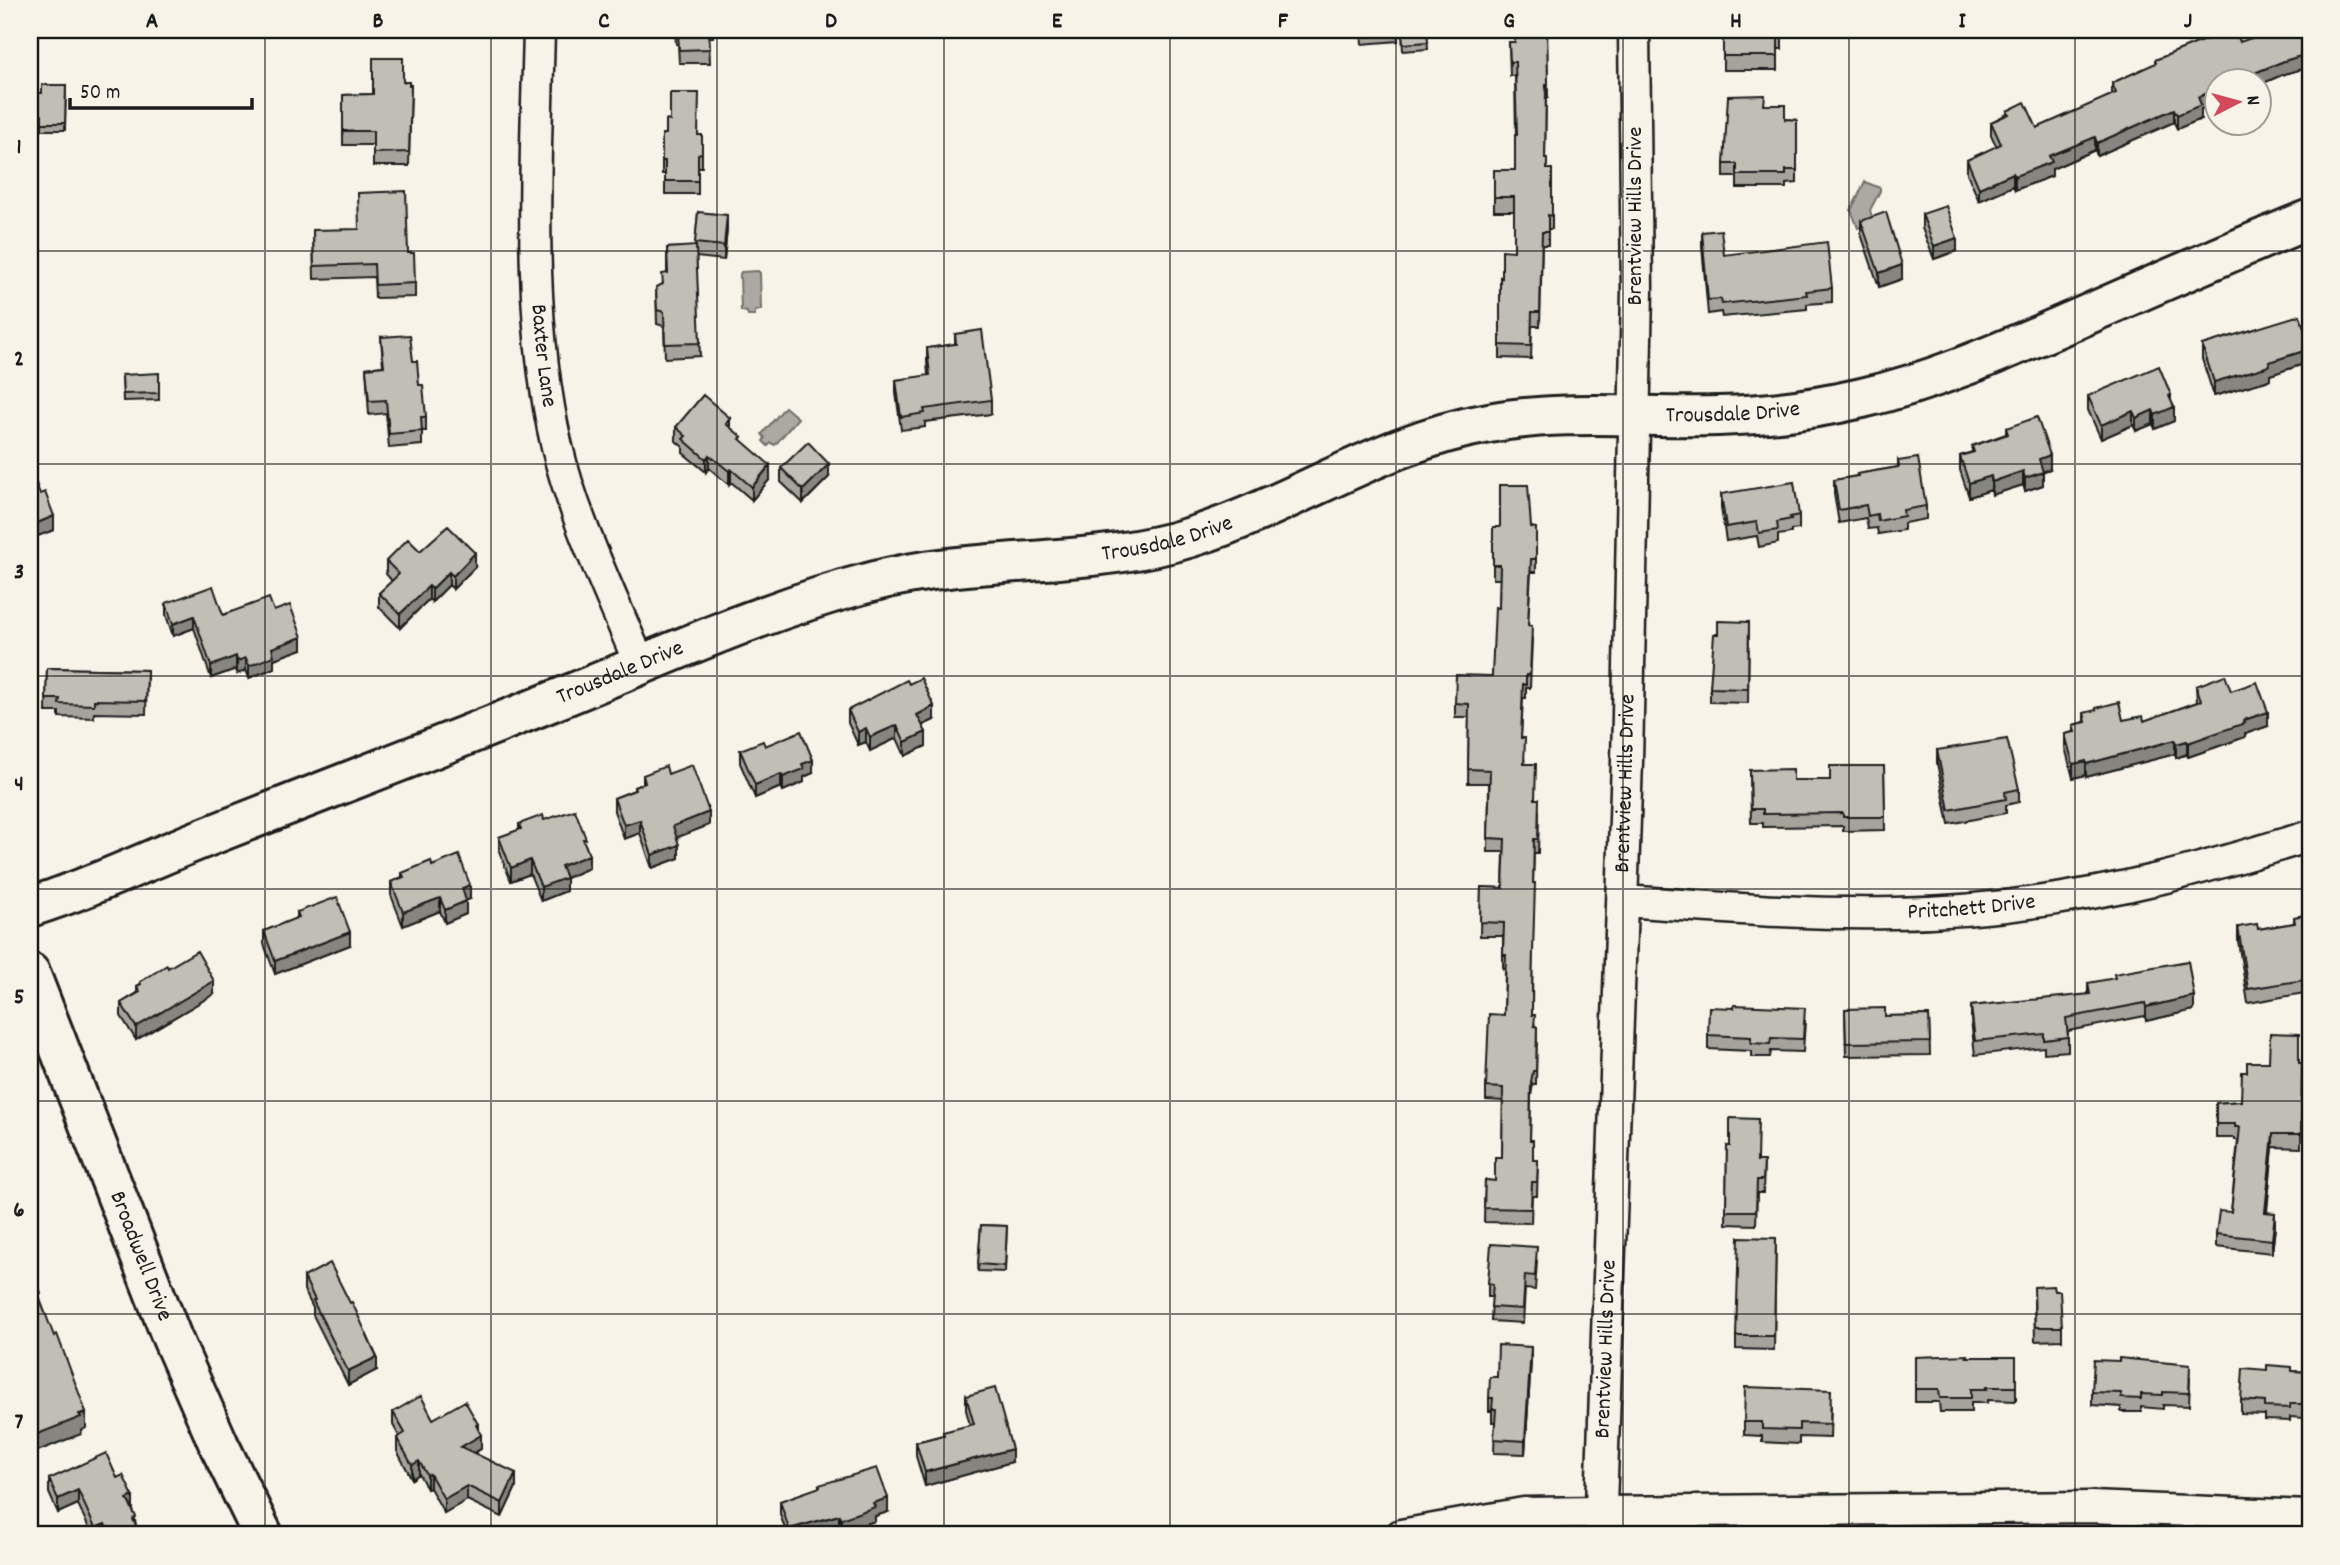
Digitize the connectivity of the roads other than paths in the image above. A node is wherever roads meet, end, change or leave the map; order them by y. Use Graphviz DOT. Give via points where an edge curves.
graph roads {
  1 [pos="538,30"];
  2 [pos="1634,30"];
  3 [pos="2310,219"];
  4 [pos="1635,415"];
  5 [pos="640,666"];
  6 [pos="2310,836"];
  7 [pos="1624,901"];
  8 [pos="30,907"];
  9 [pos="30,973"];
  10 [pos="2310,1517"];
  11 [pos="1601,1523"];
  12 [pos="263,1535"];
  13 [pos="1401,1535"];
  1 -- 5 [label="street, Baxter Lane" via="537,293 547,399 571,494"];
  2 -- 4 [label="street, Brentview Hills Drive"];
  3 -- 4 [label="street, Trousdale Drive" via="2011,347 1892,390 1776,413"];
  4 -- 5 [label="street, Trousdale Drive" via="1536,417 1468,427 1404,446 1254,514 1189,537 1122,553 949,566 890,578 793,607"];
  4 -- 7 [label="street, Brentview Hills Drive"];
  5 -- 8 [label="street, Trousdale Drive"];
  6 -- 7 [label="street, Pritchett Drive" via="2148,881 1980,908 1843,913"];
  7 -- 11 [label="street, Brentview Hills Drive"];
  9 -- 12 [label="street, Broadwell Drive" via="172,1338"];
  10 -- 11 [label="street" via="2091,1507"];
  11 -- 13 [label="street" via="1524,1514"];
}
